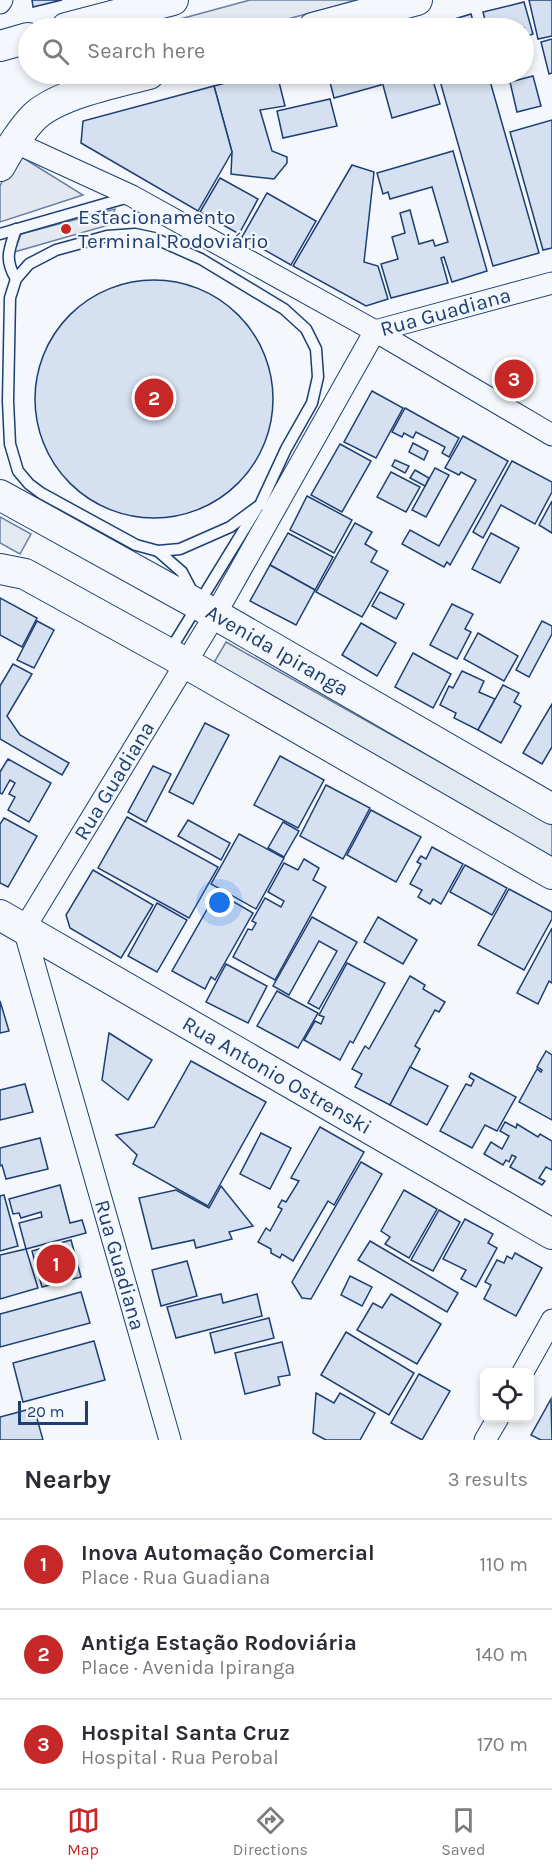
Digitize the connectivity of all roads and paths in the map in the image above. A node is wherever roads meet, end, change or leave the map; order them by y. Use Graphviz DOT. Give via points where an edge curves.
graph roads {
  1 [pos="173,0"];
  2 [pos="417,0"];
  3 [pos="104,18"];
  4 [pos="350,18"];
  5 [pos="18,41"];
  6 [pos="0,46"];
  7 [pos="116,84"];
  8 [pos="7,154"];
  9 [pos="132,196"];
  10 [pos="16,229"];
  11 [pos="0,234"];
  12 [pos="16,279"];
  13 [pos="552,283"];
  14 [pos="5,298"];
  15 [pos="375,331"];
  16 [pos="552,435"];
  17 [pos="0,495"];
  18 [pos="35,502"];
  19 [pos="260,505"];
  20 [pos="158,551"];
  21 [pos="0,569"];
  22 [pos="206,610"];
  23 [pos="178,658"];
  24 [pos="552,809"];
  25 [pos="552,874"];
  26 [pos="12,922"];
  27 [pos="552,1234"];
  28 [pos="552,1320"];
  29 [pos="525,1368"];
  30 [pos="496,1422"];
  31 [pos="170,1440"];
  32 [pos="485,1440"];
  1 -- 3 [label="street"];
  2 -- 4 [label="street"];
  5 -- 6 [label="street"];
  7 -- 8 [label="street" via="59,101 36,115"];
  8 -- 9 [label="street"];
  9 -- 10 [label="lane"];
  9 -- 15 [label="street"];
  10 -- 11 [label="lane"];
  10 -- 12 [label="lane" via="8,254"];
  12 -- 14 [label="lane"];
  12 -- 19 [label="lane" via="29,264 56,250 108,236 135,234 201,259 284,309 306,329 316,348 318,377 312,403"];
  13 -- 15 [label="street, Rua Guadiana"];
  14 -- 18 [label="lane" via="10,444 18,471 29,484"];
  15 -- 16 [label="street"];
  15 -- 22 [label="street, Rua Guadiana"];
  17 -- 18 [label="street, Avenida Ipiranga"];
  18 -- 20 [label="lane"];
  18 -- 22 [label="street, Avenida Ipiranga"];
  19 -- 20 [label="lane" via="230,527 202,540 180,549"];
  19 -- 22 [label="lane"];
  20 -- 22 [label="lane" via="182,572"];
  21 -- 23 [label="street" via="25,574"];
  22 -- 23 [label="street, Rua Guadiana"];
  22 -- 24 [label="street, Avenida Ipiranga"];
  23 -- 25 [label="street"];
  23 -- 26 [label="street, Rua Guadiana"];
  26 -- 27 [label="street, Rua Antonio Ostrenski"];
  26 -- 31 [label="street, Rua Guadiana"];
  28 -- 29 [label="street"];
  30 -- 32 [label="street"];
}
